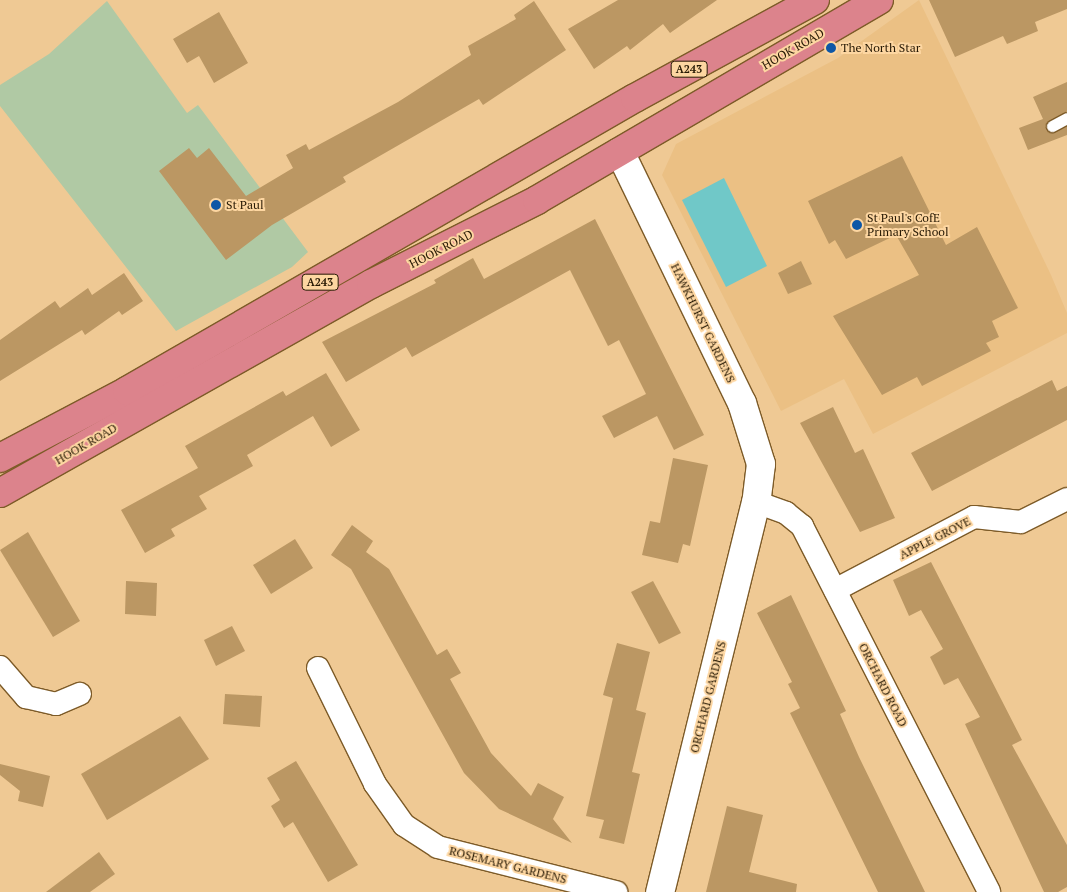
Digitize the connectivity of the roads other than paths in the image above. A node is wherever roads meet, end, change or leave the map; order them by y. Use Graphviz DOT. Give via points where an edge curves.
graph roads {
  1 [pos="815,0"];
  2 [pos="879,0"];
  3 [pos="1067,118"];
  4 [pos="1052,126"];
  5 [pos="620,152"];
  6 [pos="0,458"];
  7 [pos="0,493"];
  8 [pos="1067,498"];
  9 [pos="756,502"];
  10 [pos="834,590"];
  11 [pos="0,667"];
  12 [pos="318,668"];
  13 [pos="80,694"];
  14 [pos="616,892"];
  15 [pos="660,892"];
  16 [pos="989,892"];
  1 -- 6 [label="highway, A243" via="635,98 127,391"];
  2 -- 5 [label="highway, HOOK ROAD"];
  3 -- 4 [label="lane"];
  5 -- 7 [label="highway, HOOK ROAD" via="537,200 362,289"];
  5 -- 9 [label="street, HAWKHURST GARDENS" via="755,434 761,464"];
  8 -- 10 [label="street, APPLE GROVE" via="1021,522 974,517"];
  9 -- 10 [label="street, ORCHARD ROAD" via="786,513 802,526"];
  9 -- 15 [label="street, ORCHARD GARDENS"];
  10 -- 16 [label="street, ORCHARD ROAD"];
  11 -- 13 [label="street" via="26,697 56,704"];
  12 -- 14 [label="street, ROSEMARY GARDENS" via="375,784 404,825 438,847"];
}
